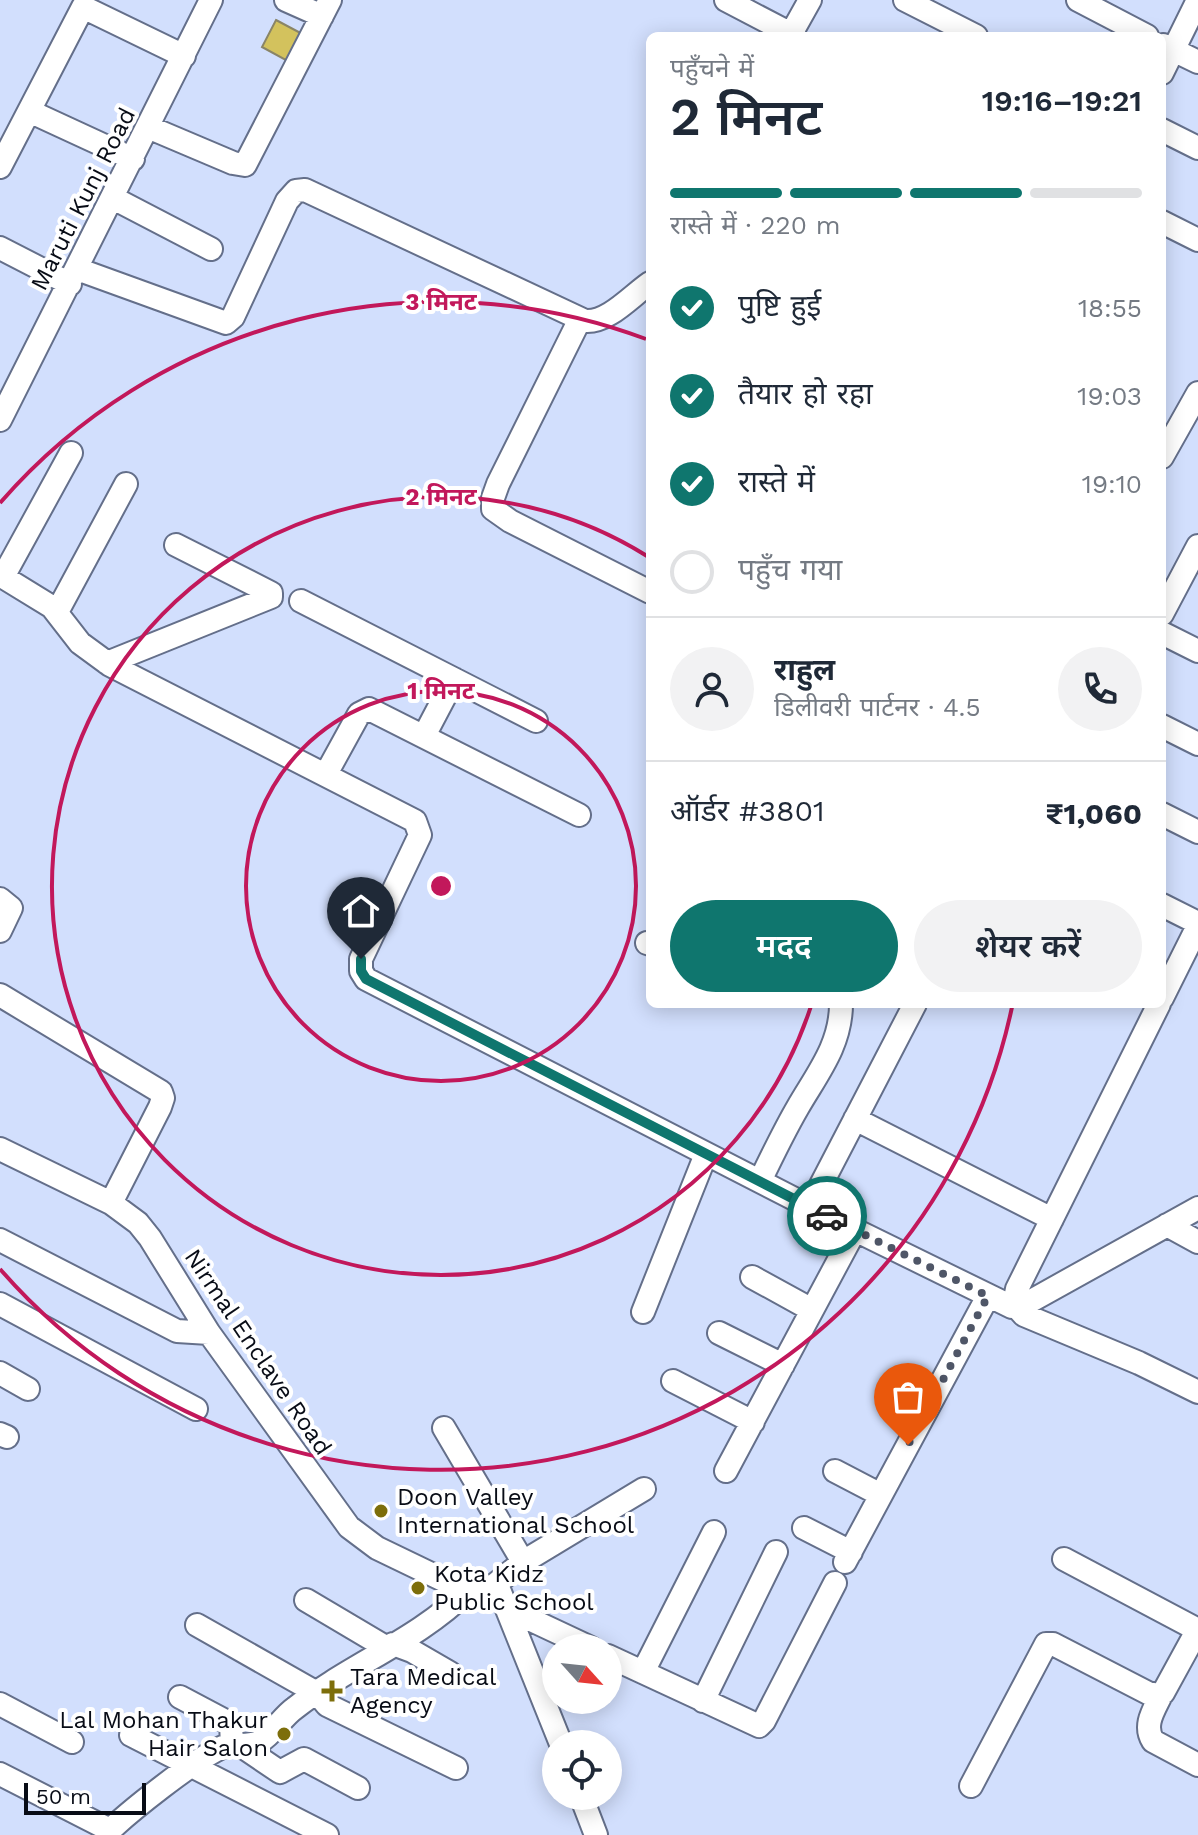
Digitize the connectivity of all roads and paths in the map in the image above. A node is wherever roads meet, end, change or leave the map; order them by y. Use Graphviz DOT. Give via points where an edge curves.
graph roads {
  1 [pos="211,0"];
  2 [pos="286,0"];
  3 [pos="726,0"];
  4 [pos="810,0"];
  5 [pos="905,0"];
  6 [pos="1078,0"];
  7 [pos="1198,0"];
  8 [pos="85,4"];
  9 [pos="326,8"];
  10 [pos="787,32"];
  11 [pos="794,32"];
  12 [pos="968,32"];
  13 [pos="1139,32"];
  14 [pos="1168,47"];
  15 [pos="184,56"];
  16 [pos="1198,62"];
  17 [pos="29,111"];
  18 [pos="148,127"];
  19 [pos="1166,132"];
  20 [pos="1198,148"];
  21 [pos="133,159"];
  22 [pos="0,167"];
  23 [pos="113,198"];
  24 [pos="1166,224"];
  25 [pos="1198,240"];
  26 [pos="0,248"];
  27 [pos="211,249"];
  28 [pos="74,276"];
  29 [pos="646,286"];
  30 [pos="580,319"];
  31 [pos="1197,398"];
  32 [pos="0,420"];
  33 [pos="1166,450"];
  34 [pos="71,453"];
  35 [pos="126,484"];
  36 [pos="176,545"];
  37 [pos="1198,546"];
  38 [pos="2,576"];
  39 [pos="646,590"];
  40 [pos="301,601"];
  41 [pos="1166,606"];
  42 [pos="57,612"];
  43 [pos="1166,635"];
  44 [pos="1198,651"];
  45 [pos="107,663"];
  46 [pos="454,679"];
  47 [pos="536,721"];
  48 [pos="1166,728"];
  49 [pos="424,736"];
  50 [pos="1198,744"];
  51 [pos="326,774"];
  52 [pos="579,815"];
  53 [pos="1166,816"];
  54 [pos="1198,832"];
  55 [pos="0,899"];
  56 [pos="1166,907"];
  57 [pos="1198,924"];
  58 [pos="0,931"];
  59 [pos="1166,990"];
  60 [pos="0,995"];
  61 [pos="841,1008"];
  62 [pos="913,1008"];
  63 [pos="1157,1008"];
  64 [pos="855,1119"];
  65 [pos="0,1149"];
  66 [pos="706,1154"];
  67 [pos="760,1181"];
  68 [pos="111,1203"];
  69 [pos="810,1206"];
  70 [pos="1198,1208"];
  71 [pos="1052,1219"];
  72 [pos="1167,1225"];
  73 [pos="855,1230"];
  74 [pos="0,1240"];
  75 [pos="1198,1242"];
  76 [pos="752,1277"];
  77 [pos="988,1296"];
  78 [pos="0,1304"];
  79 [pos="1015,1308"];
  80 [pos="812,1310"];
  81 [pos="643,1312"];
  82 [pos="209,1333"];
  83 [pos="719,1333"];
  84 [pos="783,1365"];
  85 [pos="0,1373"];
  86 [pos="673,1381"];
  87 [pos="28,1389"];
  88 [pos="1198,1392"];
  89 [pos="196,1409"];
  90 [pos="753,1422"];
  91 [pos="444,1428"];
  92 [pos="726,1471"];
  93 [pos="835,1471"];
  94 [pos="644,1489"];
  95 [pos="881,1495"];
  96 [pos="804,1528"];
  97 [pos="714,1532"];
  98 [pos="776,1552"];
  99 [pos="1064,1559"];
  100 [pos="523,1562"];
  101 [pos="835,1583"];
  102 [pos="492,1587"];
  103 [pos="467,1591"];
  104 [pos="306,1600"];
  105 [pos="508,1609"];
  106 [pos="197,1625"];
  107 [pos="1198,1629"];
  108 [pos="561,1634"];
  109 [pos="390,1646"];
  110 [pos="622,1662"];
  111 [pos="1189,1666"];
  112 [pos="643,1672"];
  113 [pos="450,1673"];
  114 [pos="317,1693"];
  115 [pos="1161,1695"];
  116 [pos="180,1697"];
  117 [pos="703,1701"];
  118 [pos="0,1704"];
  119 [pos="556,1730"];
  120 [pos="131,1735"];
  121 [pos="72,1742"];
  122 [pos="236,1745"];
  123 [pos="1198,1765"];
  124 [pos="192,1767"];
  125 [pos="456,1768"];
  126 [pos="0,1774"];
  127 [pos="971,1786"];
  128 [pos="358,1788"];
  129 [pos="586,1810"];
  130 [pos="108,1833"];
  131 [pos="315,1833"];
  132 [pos="596,1835"];
  1 -- 15 [label="street, Maruti Kunj Road"];
  2 -- 9 [label="street"];
  3 -- 10 [label="street"];
  4 -- 11 [label="street"];
  5 -- 12 [label="street"];
  6 -- 13 [label="street"];
  7 -- 14 [label="street"];
  8 -- 15 [label="street"];
  8 -- 17 [label="street"];
  9 -- 18 [label="street" via="245,165"];
  14 -- 16 [label="street"];
  15 -- 18 [label="street, Maruti Kunj Road"];
  17 -- 21 [label="street"];
  17 -- 22 [label="street"];
  18 -- 21 [label="street, Maruti Kunj Road"];
  19 -- 20 [label="street"];
  21 -- 23 [label="street, Maruti Kunj Road"];
  23 -- 27 [label="street"];
  23 -- 28 [label="street, Maruti Kunj Road"];
  24 -- 25 [label="street"];
  26 -- 28 [label="street"];
  28 -- 30 [label="street" via="226,323 287,201 305,190"];
  28 -- 32 [label="street, Maruti Kunj Road"];
  29 -- 30 [label="street" via="599,320"];
  30 -- 39 [label="street" via="498,484 493,509"];
  31 -- 33 [label="street"];
  34 -- 38 [label="street"];
  35 -- 42 [label="street"];
  36 -- 45 [label="street" via="271,597"];
  37 -- 41 [label="street"];
  38 -- 42 [label="street"];
  40 -- 46 [label="street"];
  42 -- 45 [label="street" via="80,643"];
  43 -- 44 [label="street"];
  45 -- 51 [label="street"];
  46 -- 47 [label="street"];
  46 -- 49 [label="street"];
  48 -- 50 [label="street"];
  49 -- 51 [label="street" via="376,712 363,711"];
  49 -- 52 [label="street"];
  51 -- 66 [label="street" via="409,815 421,830 361,959 366,979"];
  53 -- 54 [label="street"];
  55 -- 58 [label="street" via="11,908"];
  56 -- 57 [label="street"];
  57 -- 59 [label="street"];
  60 -- 68 [label="street" via="161,1092 160,1107"];
  61 -- 67 [label="street" via="834,1046"];
  62 -- 64 [label="street"];
  63 -- 71 [label="street"];
  64 -- 69 [label="street"];
  64 -- 71 [label="street"];
  65 -- 68 [label="street, Nirmal Enclave Road"];
  66 -- 67 [label="street"];
  66 -- 81 [label="street"];
  67 -- 69 [label="street"];
  68 -- 82 [label="street, Nirmal Enclave Road" via="150,1238"];
  69 -- 73 [label="street"];
  70 -- 72 [label="street"];
  71 -- 79 [label="street" via="1017,1289"];
  72 -- 75 [label="street"];
  72 -- 79 [label="street"];
  73 -- 77 [label="street"];
  73 -- 80 [label="street"];
  74 -- 82 [label="street" via="177,1331"];
  76 -- 80 [label="street"];
  77 -- 79 [label="street"];
  77 -- 95 [label="street"];
  78 -- 89 [label="street"];
  79 -- 88 [label="street"];
  80 -- 84 [label="street"];
  82 -- 103 [label="street, Nirmal Enclave Road" via="349,1527 377,1548"];
  83 -- 84 [label="street"];
  84 -- 90 [label="street"];
  85 -- 87 [label="street"];
  86 -- 90 [label="street"];
  90 -- 92 [label="street"];
  91 -- 100 [label="street"];
  93 -- 95 [label="street"];
  94 -- 100 [label="street"];
  95 -- 96 [label="street" via="848,1557"];
  97 -- 112 [label="street"];
  98 -- 117 [label="street"];
  99 -- 107 [label="street"];
  100 -- 102 [label="street"];
  101 -- 117 [label="street" via="761,1725"];
  102 -- 103 [label="street"];
  102 -- 105 [label="street"];
  103 -- 109 [label="street"];
  104 -- 109 [label="street"];
  105 -- 108 [label="street"];
  105 -- 119 [label="street"];
  106 -- 114 [label="street"];
  107 -- 111 [label="street"];
  109 -- 113 [label="street" via="412,1651"];
  109 -- 114 [label="street"];
  110 -- 112 [label="street"];
  111 -- 115 [label="street"];
  112 -- 117 [label="street"];
  114 -- 122 [label="street" via="264,1739"];
  114 -- 125 [label="street" via="327,1705"];
  115 -- 123 [label="street" via="1148,1723 1149,1736"];
  115 -- 127 [label="street" via="1046,1644"];
  116 -- 122 [label="street" via="231,1724"];
  118 -- 121 [label="street"];
  120 -- 124 [label="street"];
  122 -- 124 [label="street"];
  122 -- 128 [label="street" via="280,1772 304,1759"];
  124 -- 130 [label="street"];
  124 -- 131 [label="street"];
  126 -- 130 [label="street"];
  129 -- 132 [label="street"];
}
